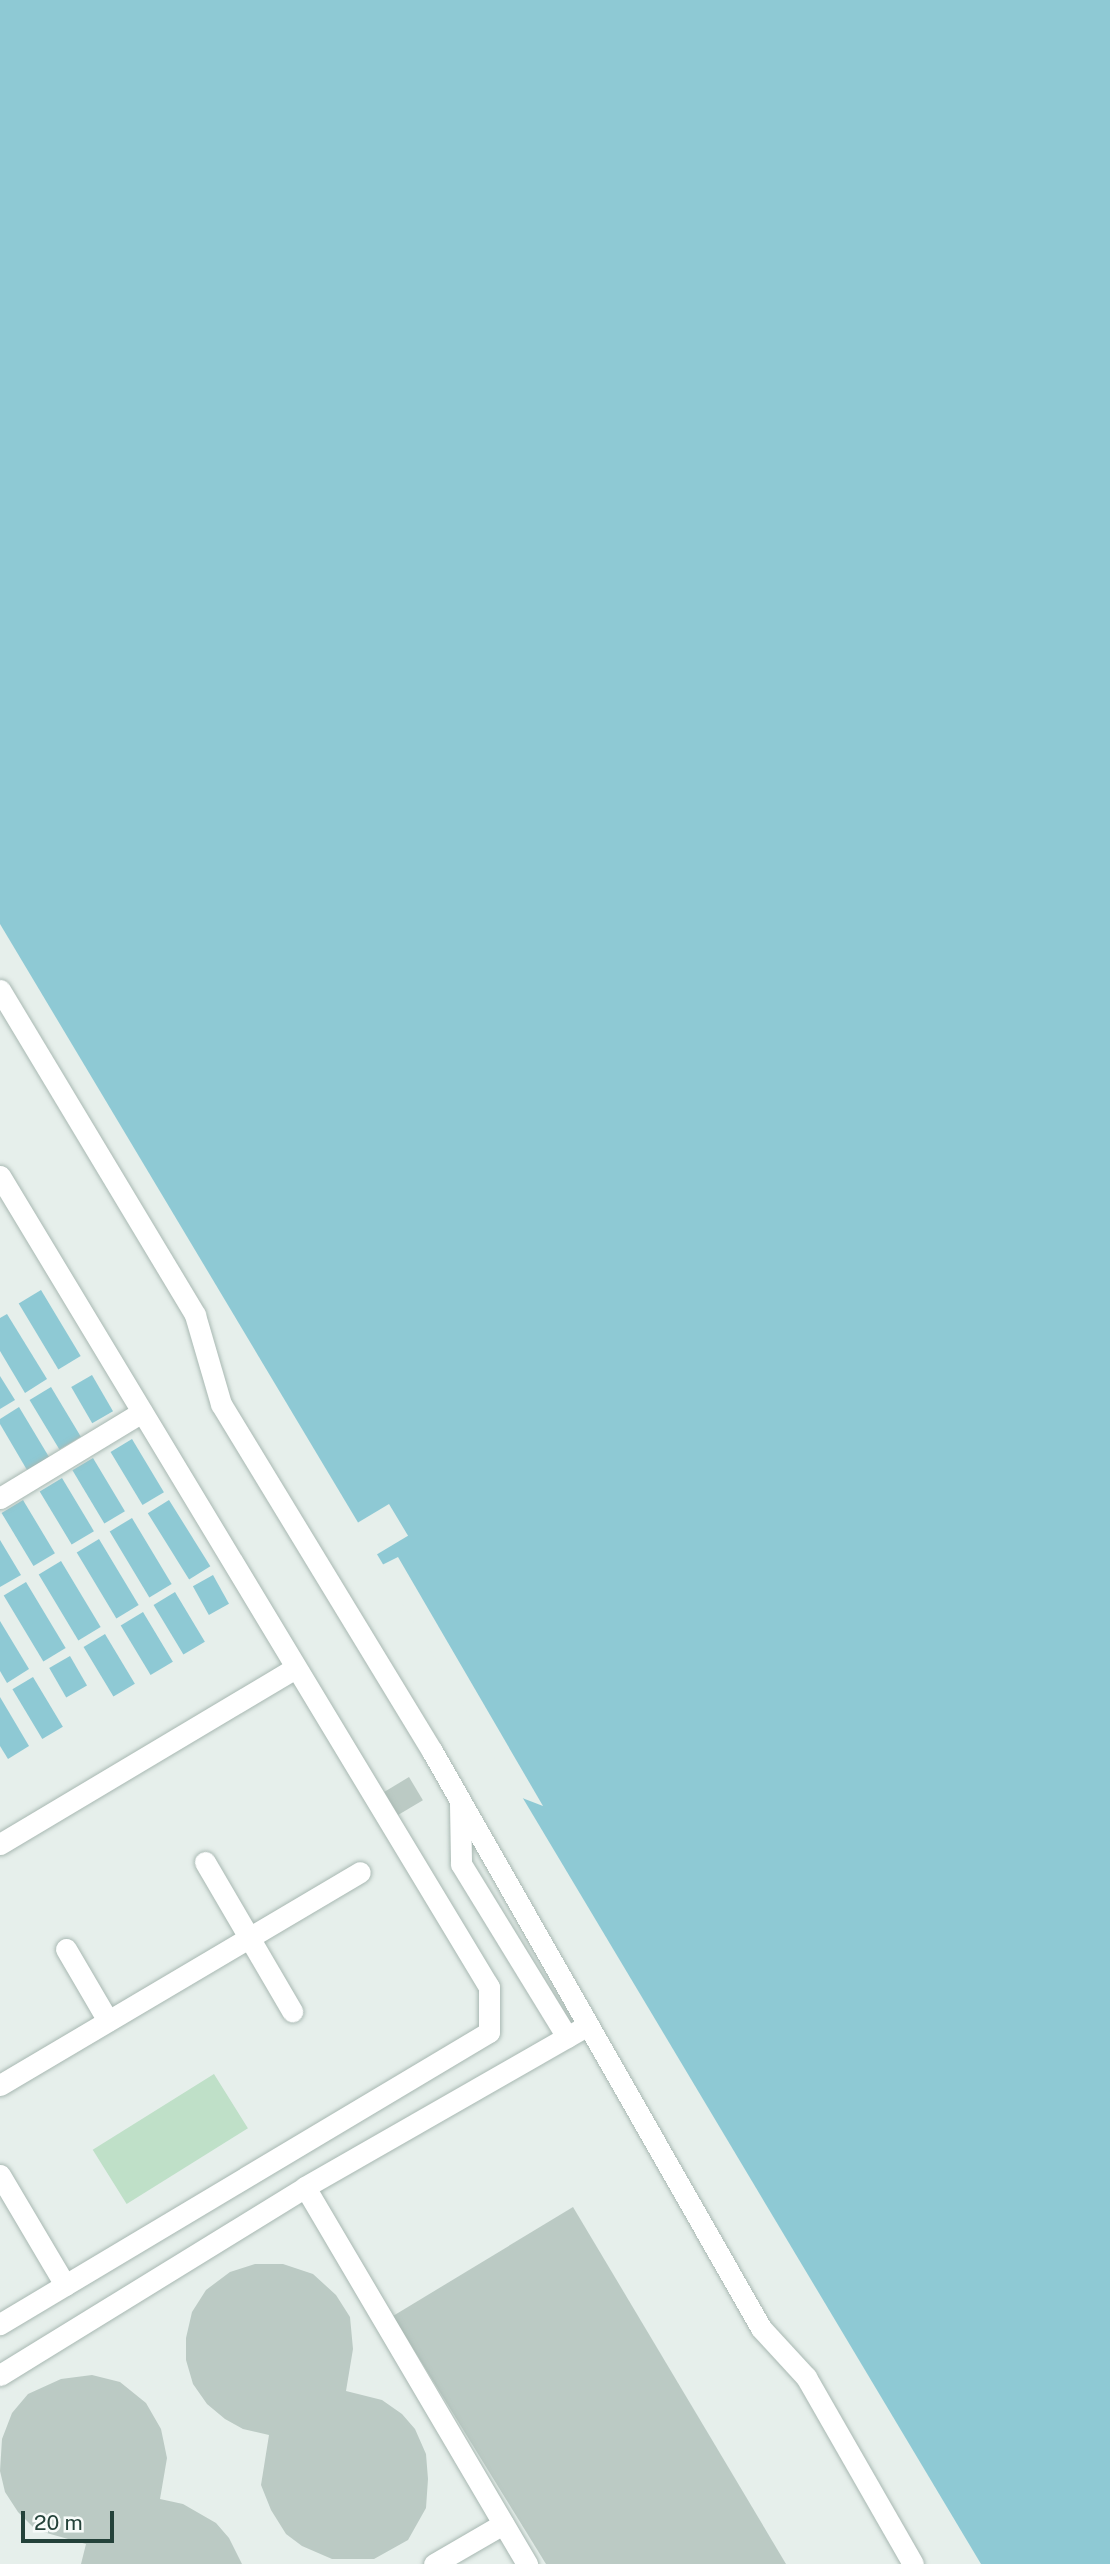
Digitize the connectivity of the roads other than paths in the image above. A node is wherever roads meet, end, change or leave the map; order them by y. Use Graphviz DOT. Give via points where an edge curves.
graph roads {
  1 [pos="0,990"];
  2 [pos="0,1176"];
  3 [pos="142,1412"];
  4 [pos="0,1498"];
  5 [pos="295,1668"];
  6 [pos="460,1800"];
  7 [pos="0,1844"];
  8 [pos="205,1862"];
  9 [pos="360,1872"];
  10 [pos="249,1937"];
  11 [pos="66,1949"];
  12 [pos="292,2011"];
  13 [pos="108,2021"];
  14 [pos="588,2025"];
  15 [pos="567,2037"];
  16 [pos="0,2085"];
  17 [pos="0,2175"];
  18 [pos="305,2187"];
  19 [pos="65,2285"];
  20 [pos="0,2324"];
  21 [pos="0,2375"];
  22 [pos="503,2524"];
  23 [pos="434,2564"];
  24 [pos="527,2564"];
  25 [pos="913,2564"];
  1 -- 6 [label="lane" via="195,1315 221,1405"];
  2 -- 3 [label="lane"];
  3 -- 4 [label="lane"];
  3 -- 5 [label="lane"];
  5 -- 7 [label="lane"];
  5 -- 19 [label="lane" via="489,1987 489,2032"];
  6 -- 14 [label="lane"];
  6 -- 15 [label="lane" via="461,1864"];
  8 -- 10 [label="lane"];
  9 -- 10 [label="lane"];
  10 -- 12 [label="lane"];
  10 -- 13 [label="lane"];
  11 -- 13 [label="lane"];
  13 -- 16 [label="lane"];
  14 -- 15 [label="lane"];
  14 -- 25 [label="lane" via="761,2328 806,2377"];
  15 -- 18 [label="lane"];
  17 -- 19 [label="lane"];
  18 -- 21 [label="lane"];
  18 -- 22 [label="lane"];
  19 -- 20 [label="lane"];
  22 -- 23 [label="lane"];
  22 -- 24 [label="lane"];
}
